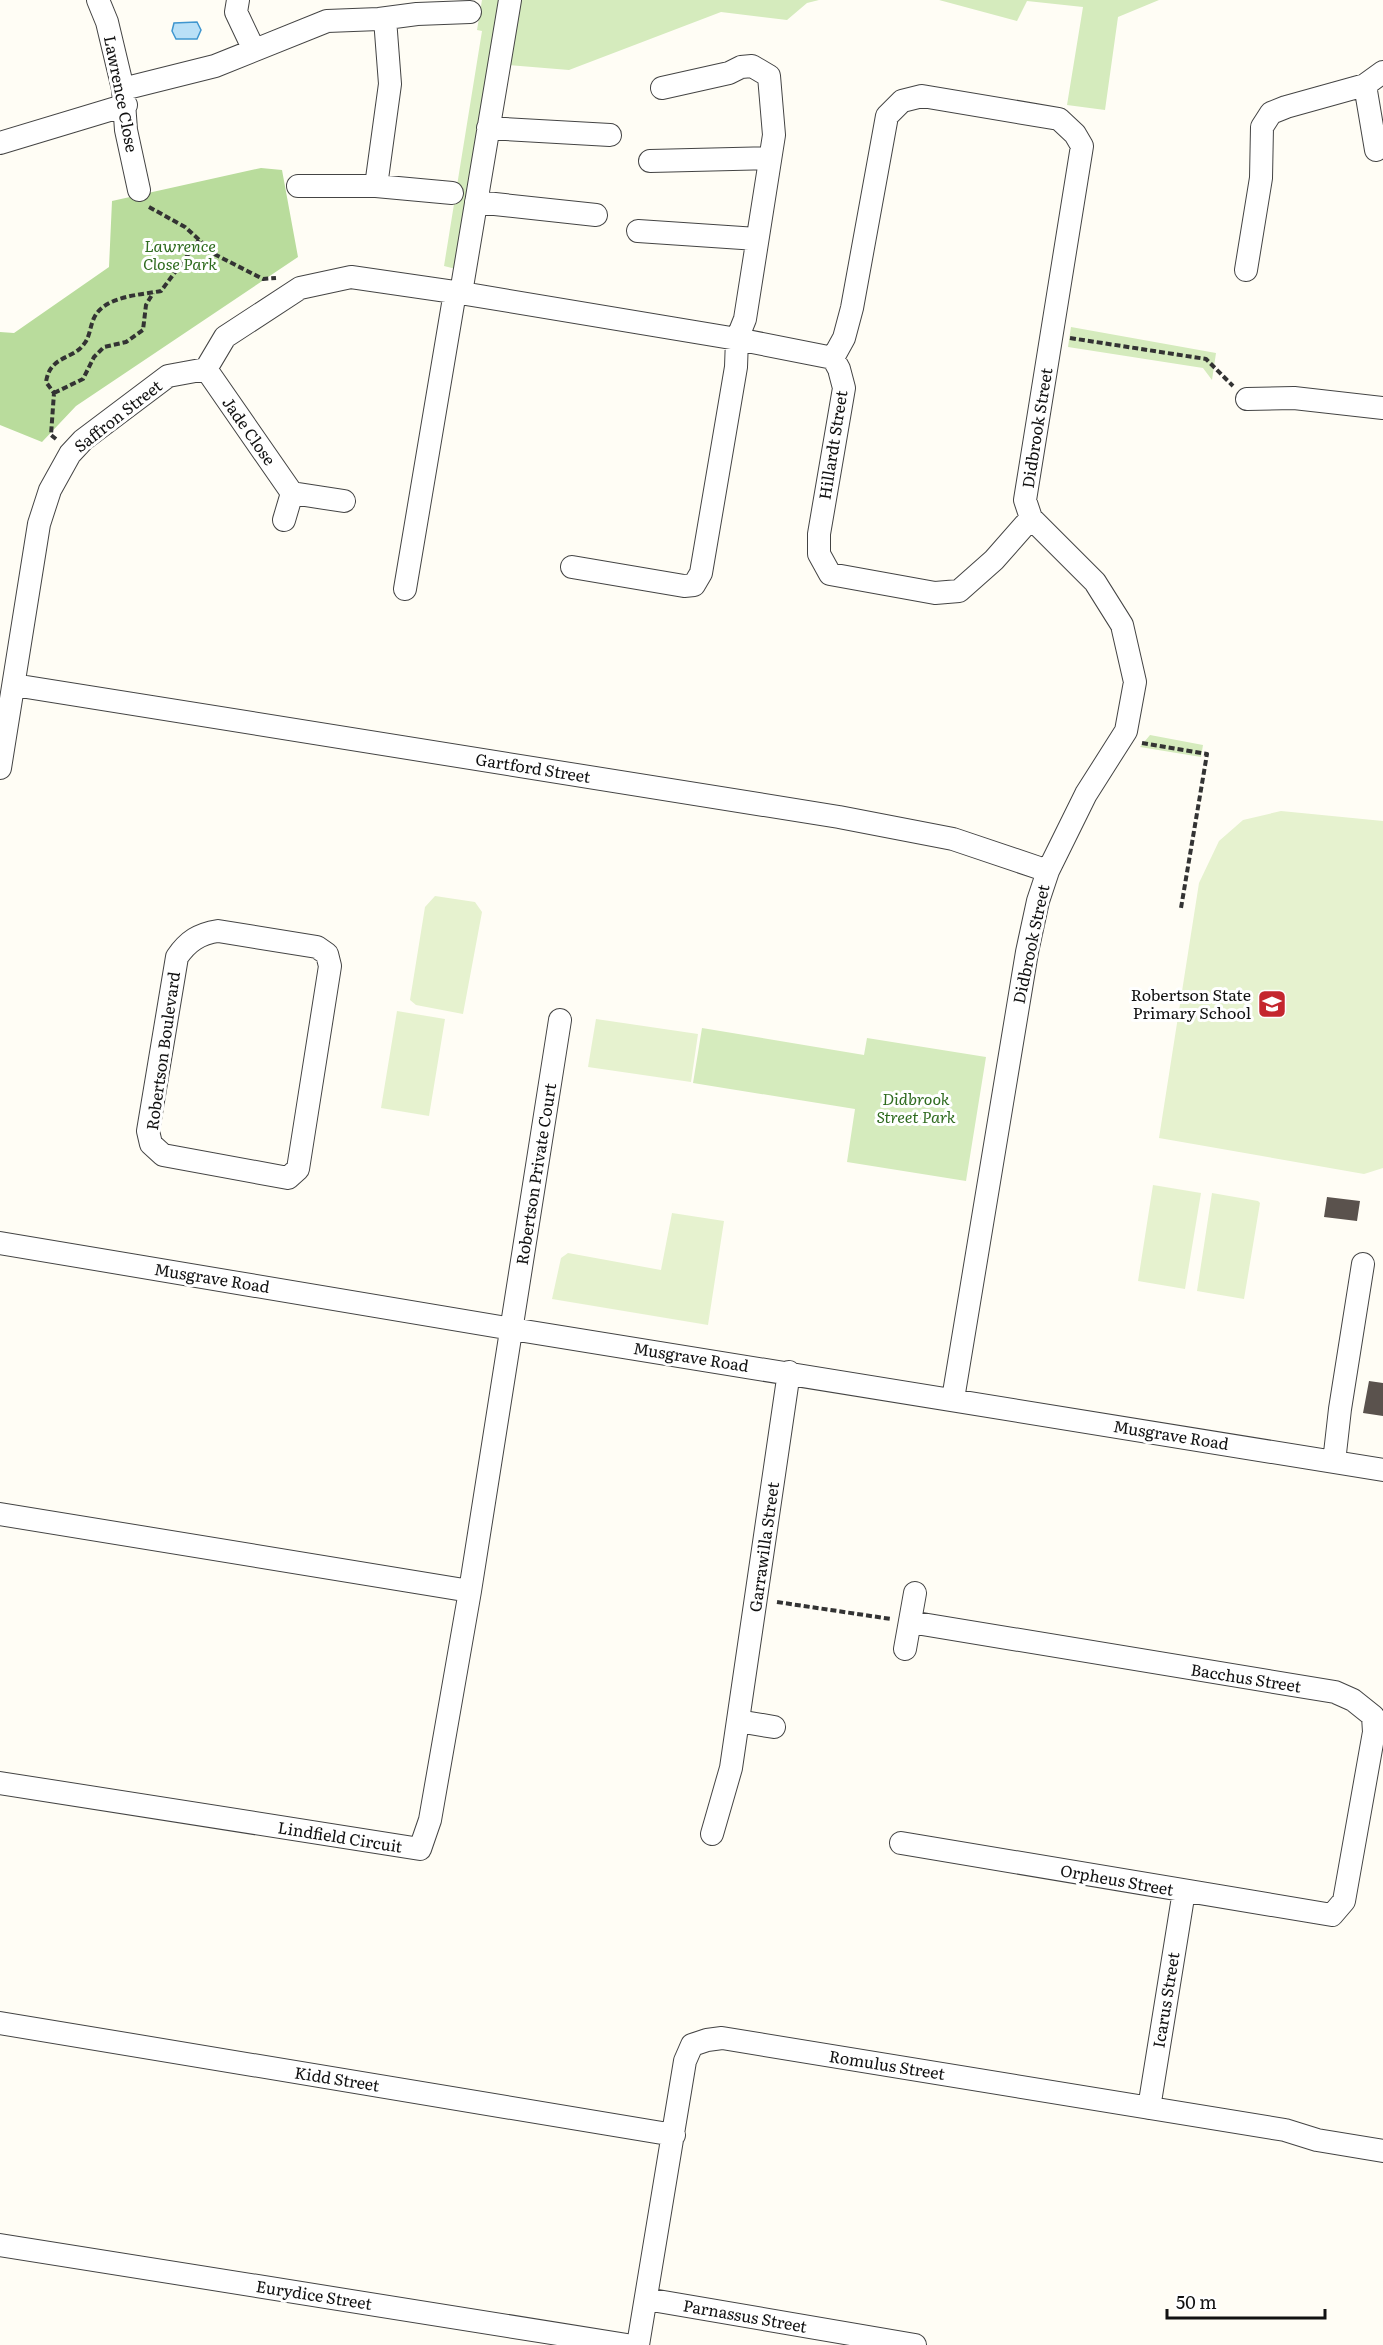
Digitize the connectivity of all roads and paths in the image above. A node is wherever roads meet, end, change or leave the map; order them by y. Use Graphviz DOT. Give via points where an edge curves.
graph roads {
  1 [pos="98,0"];
  2 [pos="238,0"];
  3 [pos="510,0"];
  4 [pos="470,12"];
  5 [pos="385,19"];
  6 [pos="254,50"];
  7 [pos="1383,72"];
  8 [pos="1365,85"];
  9 [pos="662,88"];
  10 [pos="124,97"];
  11 [pos="488,129"];
  12 [pos="610,135"];
  13 [pos="0,143"];
  14 [pos="1376,150"];
  15 [pos="770,158"];
  16 [pos="650,161"];
  17 [pos="298,186"];
  18 [pos="376,186"];
  19 [pos="452,193"];
  20 [pos="140,196"];
  21 [pos="476,202"];
  22 [pos="596,215"];
  23 [pos="638,231"];
  24 [pos="757,239"];
  25 [pos="199,240"];
  26 [pos="1246,270"];
  27 [pos="279,278"];
  28 [pos="153,292"];
  29 [pos="458,292"];
  30 [pos="1051,335"];
  31 [pos="737,339"];
  32 [pos="832,358"];
  33 [pos="206,369"];
  34 [pos="54,393"];
  35 [pos="1246,399"];
  36 [pos="1383,408"];
  37 [pos="70,454"];
  38 [pos="292,492"];
  39 [pos="344,501"];
  40 [pos="1032,518"];
  41 [pos="284,520"];
  42 [pos="572,567"];
  43 [pos="405,589"];
  44 [pos="14,686"];
  45 [pos="1121,739"];
  46 [pos="0,768"];
  47 [pos="1048,871"];
  48 [pos="1180,908"];
  49 [pos="560,1020"];
  50 [pos="288,1178"];
  51 [pos="0,1243"];
  52 [pos="1363,1264"];
  53 [pos="512,1329"];
  54 [pos="789,1372"];
  55 [pos="953,1399"];
  56 [pos="1334,1462"];
  57 [pos="1383,1470"];
  58 [pos="0,1514"];
  59 [pos="470,1591"];
  60 [pos="915,1593"];
  61 [pos="757,1599"];
  62 [pos="910,1622"];
  63 [pos="905,1649"];
  64 [pos="738,1721"];
  65 [pos="774,1727"];
  66 [pos="0,1783"];
  67 [pos="712,1834"];
  68 [pos="901,1843"];
  69 [pos="1184,1891"];
  70 [pos="1332,1915"];
  71 [pos="0,2023"];
  72 [pos="1149,2109"];
  73 [pos="674,2135"];
  74 [pos="1383,2151"];
  75 [pos="0,2245"];
  76 [pos="646,2299"];
  77 [pos="627,2345"];
  78 [pos="638,2345"];
  79 [pos="915,2345"];
  1 -- 10 [label="street, Lawrence Close"];
  2 -- 6 [label="street" via="236,12"];
  3 -- 11 [label="street"];
  4 -- 5 [label="street"];
  5 -- 6 [label="street" via="327,21"];
  5 -- 18 [label="street" via="390,84"];
  6 -- 10 [label="street"];
  7 -- 8 [label="street"];
  8 -- 14 [label="street"];
  8 -- 26 [label="street" via="1271,113 1262,127 1261,178"];
  9 -- 15 [label="street" via="741,67 762,69 769,76 774,135"];
  10 -- 13 [label="street"];
  10 -- 20 [label="street, Lawrence Close" via="126,130"];
  11 -- 12 [label="street"];
  11 -- 21 [label="street"];
  15 -- 16 [label="street"];
  15 -- 24 [label="street"];
  17 -- 18 [label="street"];
  18 -- 19 [label="street"];
  20 -- 25 [label="path"];
  21 -- 22 [label="street"];
  21 -- 29 [label="street"];
  23 -- 24 [label="street"];
  24 -- 31 [label="street" via="745,319"];
  25 -- 27 [label="path" via="216,255 263,279"];
  25 -- 28 [label="path" via="161,291"];
  28 -- 34 [label="path" via="146,305 143,330 126,342 104,347 83,379"];
  28 -- 34 [label="path" via="114,300 95,315 84,345 48,372 46,382"];
  29 -- 31 [label="street"];
  29 -- 33 [label="street" via="351,277 300,288 225,337"];
  29 -- 43 [label="street"];
  30 -- 32 [label="street, Didbrook Street" via="1082,146 1076,134 1059,119 922,96 902,101 887,116 852,308 844,339"];
  30 -- 35 [label="path" via="1206,359"];
  30 -- 40 [label="street, Didbrook Street" via="1025,500"];
  31 -- 32 [label="street"];
  31 -- 42 [label="street" via="736,367 701,573 694,585"];
  32 -- 40 [label="street, Hillardt Street" via="844,388 819,534 819,554 830,574 934,593 959,591"];
  33 -- 37 [label="street, Saffron Street" via="168,376"];
  33 -- 38 [label="street, Jade Close"];
  34 -- 37 [label="path" via="51,435"];
  35 -- 36 [label="street" via="1294,398"];
  37 -- 44 [label="street, Saffron Street" via="50,490 39,524"];
  38 -- 39 [label="street"];
  38 -- 41 [label="street"];
  40 -- 45 [label="street, Didbrook Street" via="1095,582 1122,625 1135,682"];
  44 -- 46 [label="street, Saffron Street"];
  44 -- 47 [label="street, Gartford Street" via="839,817 953,839"];
  45 -- 47 [label="street, Didbrook Street" via="1086,794"];
  45 -- 48 [label="path" via="1208,754"];
  47 -- 55 [label="street, Didbrook Street" via="1027,952"];
  49 -- 53 [label="street, Robertson Private Court"];
  50 -- 50 [label="street, Robertson Boulevard" via="163,1155 151,1144 148,1131 177,957 202,933 218,931 284,941 317,947 327,954 330,966 298,1169"];
  51 -- 53 [label="street, Musgrave Road"];
  52 -- 56 [label="street"];
  53 -- 54 [label="street, Musgrave Road"];
  53 -- 59 [label="street, Lindfield Circuit"];
  54 -- 55 [label="street, Musgrave Road"];
  54 -- 61 [label="street, Garrawilla Street"];
  55 -- 56 [label="street, Musgrave Road"];
  56 -- 57 [label="street, Musgrave Road"];
  58 -- 59 [label="street"];
  59 -- 66 [label="street, Lindfield Circuit" via="430,1820 420,1850"];
  60 -- 62 [label="street"];
  61 -- 62 [label="path"];
  61 -- 64 [label="street, Garrawilla Street"];
  62 -- 63 [label="street"];
  62 -- 70 [label="street, Bacchus Street" via="1335,1692 1353,1700 1373,1716 1374,1732 1344,1901"];
  64 -- 65 [label="street"];
  64 -- 67 [label="street, Garrawilla Street" via="731,1768"];
  68 -- 69 [label="street, Orpheus Street"];
  69 -- 70 [label="street, Orpheus Street"];
  69 -- 72 [label="street, Icarus Street"];
  71 -- 73 [label="street, Kidd Street"];
  72 -- 73 [label="street, Romulus Street" via="722,2038 692,2045 685,2061"];
  72 -- 74 [label="street, Romulus Street" via="1285,2130 1317,2140"];
  73 -- 76 [label="street, Romulus Street"];
  75 -- 77 [label="street, Eurydice Street"];
  76 -- 78 [label="street, Romulus Street"];
  76 -- 79 [label="street, Parnassus Street"];
}
